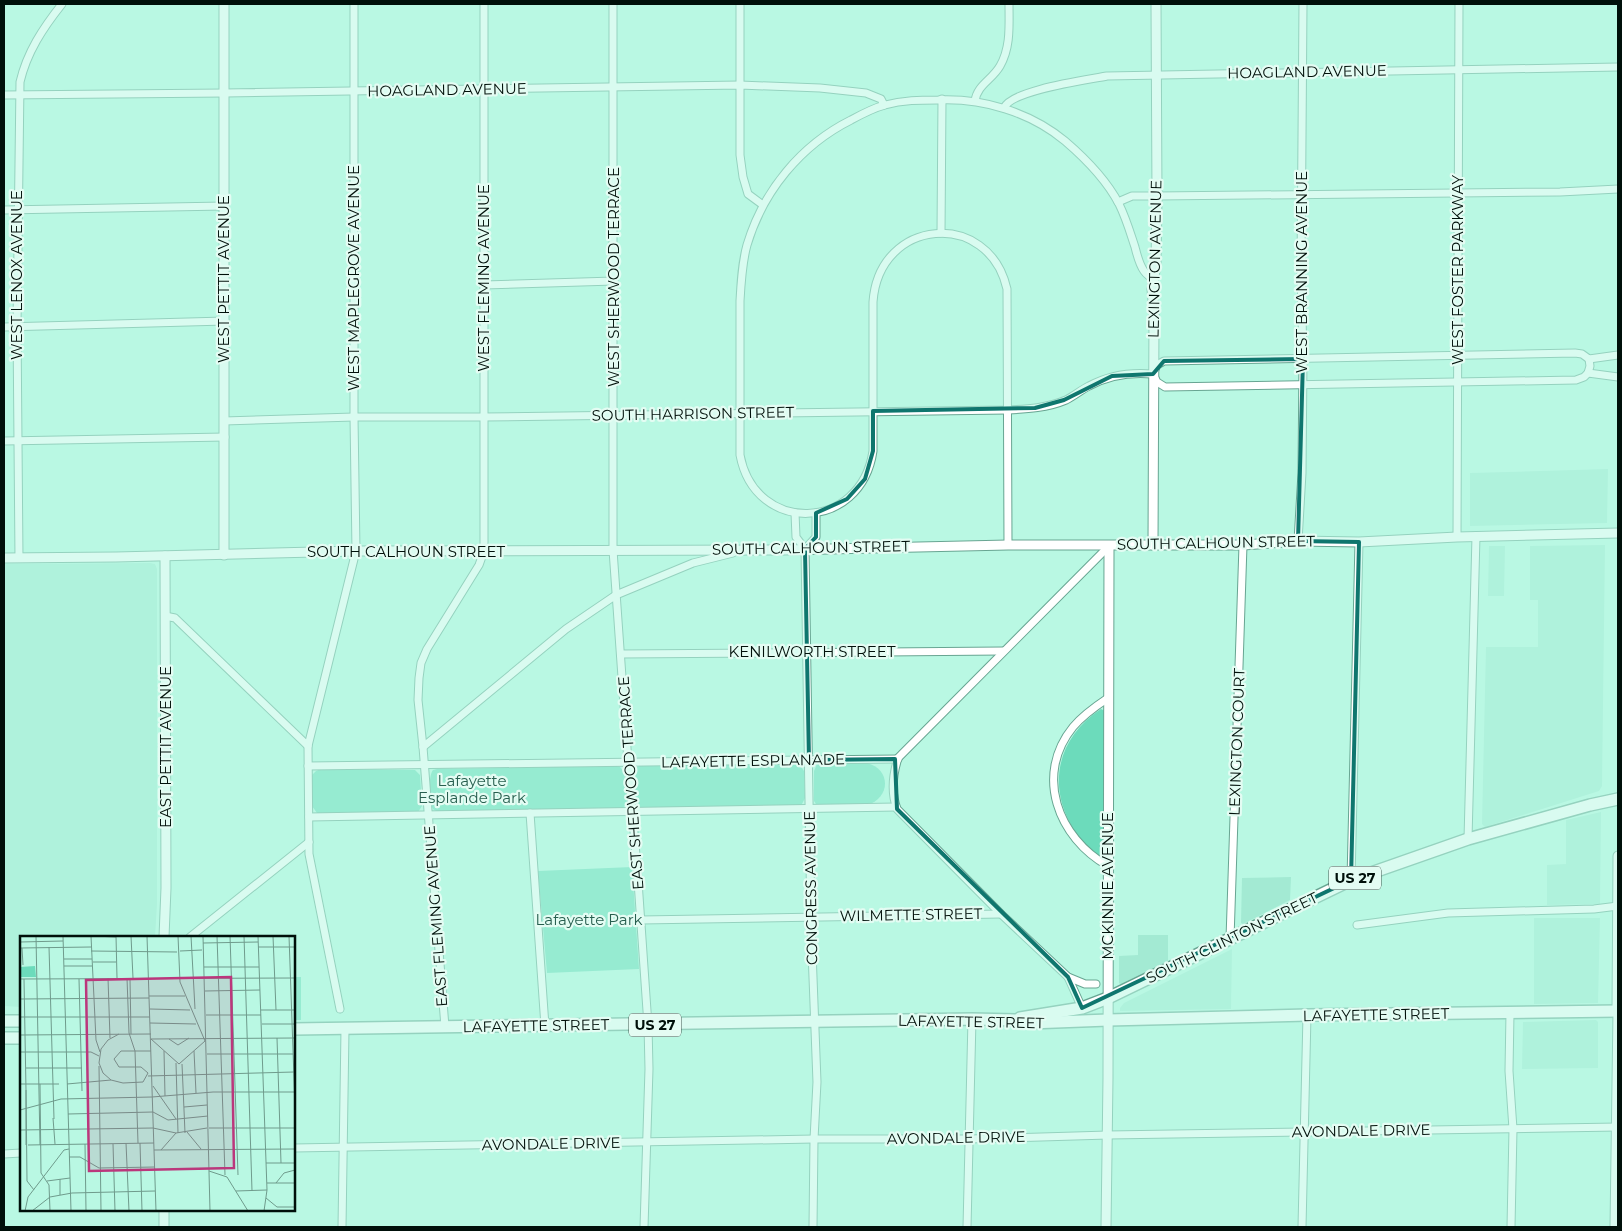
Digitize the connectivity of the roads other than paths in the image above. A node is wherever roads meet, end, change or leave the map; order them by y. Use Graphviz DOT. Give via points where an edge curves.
graph roads {
  1 [pos="62,4"];
  2 [pos="224,4"];
  3 [pos="354,4"];
  4 [pos="484,4"];
  5 [pos="614,4"];
  6 [pos="740,4"];
  7 [pos="1009,4"];
  8 [pos="1156,4"];
  9 [pos="1303,4"];
  10 [pos="1459,4"];
  11 [pos="1618,67"];
  12 [pos="1459,70"];
  13 [pos="1303,72"];
  14 [pos="1156,74"];
  15 [pos="740,85"];
  16 [pos="614,87"];
  17 [pos="484,89"];
  18 [pos="354,91"];
  19 [pos="225,93"];
  20 [pos="4,95"];
  21 [pos="19,95"];
  22 [pos="942,99"];
  23 [pos="975,101"];
  24 [pos="884,105"];
  25 [pos="1004,108"];
  26 [pos="1618,189"];
  27 [pos="1458,192"];
  28 [pos="1301,194"];
  29 [pos="1157,196"];
  30 [pos="1118,202"];
  31 [pos="763,205"];
  32 [pos="224,206"];
  33 [pos="4,210"];
  34 [pos="18,210"];
  35 [pos="941,233"];
  36 [pos="1152,279"];
  37 [pos="614,281"];
  38 [pos="484,286"];
  39 [pos="225,321"];
  40 [pos="17,326"];
  41 [pos="4,327"];
  42 [pos="1618,355"];
  43 [pos="1458,356"];
  44 [pos="1302,359"];
  45 [pos="1588,359"];
  46 [pos="1588,373"];
  47 [pos="1154,374"];
  48 [pos="1618,377"];
  49 [pos="1458,381"];
  50 [pos="1302,384"];
  51 [pos="1008,410"];
  52 [pos="874,411"];
  53 [pos="613,414"];
  54 [pos="739,414"];
  55 [pos="354,417"];
  56 [pos="483,417"];
  57 [pos="224,421"];
  58 [pos="225,437"];
  59 [pos="4,441"];
  60 [pos="18,441"];
  61 [pos="796,513"];
  62 [pos="816,514"];
  63 [pos="1618,533"];
  64 [pos="1457,536"];
  65 [pos="1476,536"];
  66 [pos="1298,541"];
  67 [pos="1359,542"];
  68 [pos="1008,545"];
  69 [pos="1153,545"];
  70 [pos="1243,545"];
  71 [pos="1109,546"];
  72 [pos="805,549"];
  73 [pos="613,550"];
  74 [pos="692,550"];
  75 [pos="743,550"];
  76 [pos="484,551"];
  77 [pos="356,552"];
  78 [pos="224,555"];
  79 [pos="165,556"];
  80 [pos="4,558"];
  81 [pos="19,558"];
  82 [pos="693,563"];
  83 [pos="616,595"];
  84 [pos="166,616"];
  85 [pos="1003,651"];
  86 [pos="807,652"];
  87 [pos="621,654"];
  88 [pos="1108,698"];
  89 [pos="308,746"];
  90 [pos="423,747"];
  91 [pos="898,759"];
  92 [pos="808,760"];
  93 [pos="628,762"];
  94 [pos="424,765"];
  95 [pos="308,766"];
  96 [pos="1618,800"];
  97 [pos="896,807"];
  98 [pos="809,809"];
  99 [pos="632,812"];
  100 [pos="530,813"];
  101 [pos="428,815"];
  102 [pos="309,817"];
  103 [pos="1468,839"];
  104 [pos="309,842"];
  105 [pos="1618,856"];
  106 [pos="1108,866"];
  107 [pos="1351,880"];
  108 [pos="1618,906"];
  109 [pos="1001,914"];
  110 [pos="811,917"];
  111 [pos="641,920"];
  112 [pos="1357,925"];
  113 [pos="164,936"];
  114 [pos="191,936"];
  115 [pos="1230,939"];
  116 [pos="1068,977"];
  117 [pos="1096,984"];
  118 [pos="1108,998"];
  119 [pos="1082,1008"];
  120 [pos="340,1009"];
  121 [pos="1617,1011"];
  122 [pos="1510,1013"];
  123 [pos="1307,1015"];
  124 [pos="972,1019"];
  125 [pos="1016,1020"];
  126 [pos="1108,1020"];
  127 [pos="4,1021"];
  128 [pos="20,1021"];
  129 [pos="815,1022"];
  130 [pos="648,1025"];
  131 [pos="545,1026"];
  132 [pos="445,1028"];
  133 [pos="295,1029"];
  134 [pos="345,1029"];
  135 [pos="4,1038"];
  136 [pos="20,1038"];
  137 [pos="1616,1127"];
  138 [pos="1513,1129"];
  139 [pos="1304,1132"];
  140 [pos="1108,1135"];
  141 [pos="814,1139"];
  142 [pos="970,1139"];
  143 [pos="646,1143"];
  144 [pos="295,1148"];
  145 [pos="343,1148"];
  146 [pos="20,1153"];
  147 [pos="4,1154"];
  148 [pos="164,1211"];
  149 [pos="164,1227"];
  150 [pos="342,1227"];
  151 [pos="644,1227"];
  152 [pos="813,1227"];
  153 [pos="968,1227"];
  154 [pos="1106,1227"];
  155 [pos="1302,1227"];
  156 [pos="1511,1227"];
  157 [pos="1614,1227"];
  1 -- 21 [label="street, WEST LENOX AVENUE" via="28,55"];
  2 -- 19 [label="street, WEST PETTIT AVENUE"];
  3 -- 18 [label="street, WEST MAPLEGROVE AVENUE"];
  4 -- 17 [label="street, WEST FLEMING AVENUE"];
  5 -- 16 [label="street, WEST SHERWOOD TERRACE"];
  6 -- 15 [label="street"];
  7 -- 23 [label="street" via="1009,36 1005,55 995,73 978,90"];
  8 -- 14 [label="street, LEXINGTON AVENUE"];
  9 -- 13 [label="street, WEST BRANNING AVENUE"];
  10 -- 12 [label="street, WEST FOSTER PARKWAY"];
  11 -- 12 [label="street, HOAGLAND AVENUE"];
  12 -- 13 [label="street, HOAGLAND AVENUE"];
  12 -- 27 [label="street, WEST FOSTER PARKWAY"];
  13 -- 14 [label="street, HOAGLAND AVENUE"];
  13 -- 28 [label="street, WEST BRANNING AVENUE"];
  14 -- 25 [label="street, HOAGLAND AVENUE" via="1107,76 1070,82 1017,97 1006,103"];
  14 -- 29 [label="street, LEXINGTON AVENUE"];
  15 -- 16 [label="street, HOAGLAND AVENUE"];
  15 -- 24 [label="street, HOAGLAND AVENUE" via="866,93 881,99"];
  15 -- 31 [label="street" via="742,177 748,194"];
  16 -- 17 [label="street, HOAGLAND AVENUE"];
  16 -- 37 [label="street, WEST SHERWOOD TERRACE"];
  17 -- 18 [label="street, HOAGLAND AVENUE"];
  17 -- 38 [label="street, WEST FLEMING AVENUE"];
  18 -- 19 [label="street, HOAGLAND AVENUE"];
  18 -- 55 [label="street, WEST MAPLEGROVE AVENUE"];
  19 -- 21 [label="street, HOAGLAND AVENUE"];
  19 -- 32 [label="street, WEST PETTIT AVENUE"];
  20 -- 21 [label="street, HOAGLAND AVENUE"];
  21 -- 34 [label="street, WEST LENOX AVENUE"];
  22 -- 23 [label="street"];
  22 -- 24 [label="street"];
  22 -- 35 [label="street"];
  23 -- 25 [label="street"];
  24 -- 31 [label="street" via="843,124 817,142 790,167"];
  25 -- 30 [label="street" via="1063,139 1092,166"];
  26 -- 27 [label="street"];
  27 -- 28 [label="street"];
  27 -- 43 [label="street, WEST FOSTER PARKWAY"];
  28 -- 29 [label="street"];
  28 -- 44 [label="street, WEST BRANNING AVENUE"];
  29 -- 30 [label="street" via="1132,196"];
  29 -- 36 [label="street, LEXINGTON AVENUE" via="1156,265"];
  30 -- 36 [label="street" via="1140,264"];
  31 -- 54 [label="street" via="747,245 741,281"];
  32 -- 34 [label="street"];
  32 -- 39 [label="street, WEST PETTIT AVENUE"];
  33 -- 34 [label="street"];
  34 -- 40 [label="street, WEST LENOX AVENUE"];
  35 -- 51 [label="street" via="961,236 981,247 997,263 1006,282"];
  35 -- 52 [label="street" via="925,235 903,245 892,254 879,274 873,302"];
  36 -- 47 [label="street, LEXINGTON AVENUE"];
  37 -- 38 [label="street"];
  37 -- 53 [label="street, WEST SHERWOOD TERRACE"];
  38 -- 56 [label="street, WEST FLEMING AVENUE"];
  39 -- 40 [label="street"];
  39 -- 57 [label="street, WEST PETTIT AVENUE"];
  40 -- 41 [label="street"];
  40 -- 60 [label="street, WEST LENOX AVENUE"];
  42 -- 45 [label="street"];
  43 -- 44 [label="street"];
  43 -- 45 [label="street" via="1575,353"];
  43 -- 49 [label="street, WEST FOSTER PARKWAY"];
  44 -- 47 [label="street" via="1164,361 1157,365"];
  44 -- 50 [label="street, WEST BRANNING AVENUE"];
  45 -- 46 [label="street"];
  46 -- 48 [label="street"];
  46 -- 49 [label="street" via="1576,380"];
  47 -- 50 [label="street" via="1157,382 1166,387"];
  47 -- 51 [label="street, SOUTH HARRISON STREET" via="1112,376 1050,405"];
  47 -- 69 [label="street, LEXINGTON AVENUE"];
  49 -- 50 [label="street"];
  49 -- 64 [label="street, WEST FOSTER PARKWAY"];
  50 -- 66 [label="street, WEST BRANNING AVENUE"];
  51 -- 52 [label="street, SOUTH HARRISON STREET"];
  51 -- 68 [label="street"];
  52 -- 54 [label="street, SOUTH HARRISON STREET"];
  52 -- 62 [label="street" via="872,459 863,482 841,503"];
  53 -- 54 [label="street, SOUTH HARRISON STREET"];
  53 -- 56 [label="street, SOUTH HARRISON STREET"];
  53 -- 73 [label="street, WEST SHERWOOD TERRACE"];
  54 -- 61 [label="street" via="741,463 748,480 773,504"];
  55 -- 56 [label="street, SOUTH HARRISON STREET"];
  55 -- 57 [label="street, SOUTH HARRISON STREET"];
  55 -- 77 [label="street, WEST MAPLEGROVE AVENUE"];
  56 -- 76 [label="street, WEST FLEMING AVENUE"];
  57 -- 58 [label="street, WEST PETTIT AVENUE"];
  58 -- 60 [label="street"];
  58 -- 78 [label="street, WEST PETTIT AVENUE"];
  59 -- 60 [label="street"];
  60 -- 81 [label="street, WEST LENOX AVENUE"];
  61 -- 62 [label="street"];
  61 -- 72 [label="street" via="796,538"];
  62 -- 72 [label="street" via="816,537"];
  63 -- 65 [label="street, SOUTH CALHOUN STREET"];
  64 -- 65 [label="street, SOUTH CALHOUN STREET"];
  64 -- 67 [label="street, SOUTH CALHOUN STREET"];
  65 -- 103 [label="street"];
  66 -- 67 [label="street, SOUTH CALHOUN STREET"];
  66 -- 70 [label="street, SOUTH CALHOUN STREET"];
  67 -- 107 [label="street"];
  68 -- 71 [label="street, SOUTH CALHOUN STREET"];
  68 -- 72 [label="street, SOUTH CALHOUN STREET"];
  69 -- 70 [label="street, SOUTH CALHOUN STREET"];
  69 -- 71 [label="street, SOUTH CALHOUN STREET"];
  70 -- 115 [label="street, LEXINGTON COURT"];
  71 -- 85 [label="street"];
  71 -- 88 [label="street, MCKINNIE AVENUE"];
  72 -- 75 [label="street, SOUTH CALHOUN STREET"];
  72 -- 86 [label="street, CONGRESS AVENUE"];
  73 -- 74 [label="street, SOUTH CALHOUN STREET"];
  73 -- 76 [label="street, SOUTH CALHOUN STREET"];
  73 -- 83 [label="street, EAST SHERWOOD TERRACE"];
  74 -- 75 [label="street, SOUTH CALHOUN STREET"];
  74 -- 82 [label="street"];
  75 -- 82 [label="street"];
  76 -- 77 [label="street, SOUTH CALHOUN STREET"];
  76 -- 90 [label="street, EAST FLEMING AVENUE" via="479,565 421,663 418,700"];
  77 -- 78 [label="street, SOUTH CALHOUN STREET"];
  77 -- 89 [label="street, WEST MAPLEGROVE AVENUE"];
  78 -- 79 [label="street, SOUTH CALHOUN STREET"];
  79 -- 81 [label="street, SOUTH CALHOUN STREET"];
  79 -- 84 [label="street, EAST PETTIT AVENUE"];
  80 -- 81 [label="street, SOUTH CALHOUN STREET"];
  82 -- 83 [label="street"];
  83 -- 87 [label="street, EAST SHERWOOD TERRACE"];
  83 -- 90 [label="street" via="566,629"];
  84 -- 89 [label="street" via="175,618"];
  84 -- 113 [label="street, EAST PETTIT AVENUE"];
  85 -- 86 [label="street, KENILWORTH STREET"];
  85 -- 91 [label="street"];
  86 -- 87 [label="street, KENILWORTH STREET"];
  86 -- 92 [label="street, CONGRESS AVENUE"];
  87 -- 93 [label="street, EAST SHERWOOD TERRACE"];
  88 -- 106 [label="street, MCKINNIE AVENUE"];
  88 -- 106 [label="street" via="1072,728 1061,747 1054,774 1056,801 1066,826 1080,846"];
  89 -- 95 [label="street, WEST MAPLEGROVE AVENUE"];
  90 -- 94 [label="street, EAST FLEMING AVENUE"];
  91 -- 92 [label="street, LAFAYETTE ESPLANADE"];
  91 -- 97 [label="street" via="894,784"];
  92 -- 93 [label="street, LAFAYETTE ESPLANADE"];
  92 -- 98 [label="street, CONGRESS AVENUE"];
  93 -- 94 [label="street, LAFAYETTE ESPLANADE"];
  93 -- 99 [label="street, EAST SHERWOOD TERRACE"];
  94 -- 95 [label="street, LAFAYETTE ESPLANADE"];
  94 -- 101 [label="street, EAST FLEMING AVENUE"];
  95 -- 102 [label="street, WEST MAPLEGROVE AVENUE"];
  96 -- 103 [label="highway, SOUTH CLINTON STREET / US 27"];
  97 -- 98 [label="street"];
  97 -- 109 [label="street"];
  98 -- 99 [label="street"];
  98 -- 110 [label="street, CONGRESS AVENUE"];
  99 -- 100 [label="street"];
  99 -- 111 [label="street, EAST SHERWOOD TERRACE"];
  100 -- 101 [label="street"];
  100 -- 131 [label="street"];
  101 -- 102 [label="street"];
  101 -- 132 [label="street, EAST FLEMING AVENUE"];
  102 -- 104 [label="street, WEST MAPLEGROVE AVENUE"];
  103 -- 107 [label="highway, SOUTH CLINTON STREET / US 27"];
  104 -- 114 [label="street"];
  104 -- 120 [label="street, WEST MAPLEGROVE AVENUE"];
  105 -- 108 [label="street"];
  106 -- 118 [label="street, MCKINNIE AVENUE"];
  107 -- 115 [label="highway, SOUTH CLINTON STREET / US 27"];
  108 -- 112 [label="street" via="1448,913"];
  108 -- 121 [label="street"];
  109 -- 110 [label="street, WILMETTE STREET"];
  109 -- 116 [label="street"];
  110 -- 111 [label="street, WILMETTE STREET"];
  110 -- 129 [label="street, CONGRESS AVENUE"];
  111 -- 130 [label="street, EAST SHERWOOD TERRACE"];
  115 -- 118 [label="highway, SOUTH CLINTON STREET / US 27"];
  116 -- 117 [label="street" via="1085,984"];
  116 -- 119 [label="street"];
  118 -- 119 [label="highway, SOUTH CLINTON STREET / US 27"];
  118 -- 126 [label="street, MCKINNIE AVENUE"];
  119 -- 125 [label="highway, SOUTH CLINTON STREET / US 27"];
  121 -- 122 [label="highway, LAFAYETTE STREET / US 27"];
  121 -- 137 [label="street"];
  122 -- 123 [label="highway, LAFAYETTE STREET / US 27"];
  122 -- 138 [label="street"];
  123 -- 126 [label="highway, LAFAYETTE STREET / US 27"];
  123 -- 139 [label="street"];
  124 -- 125 [label="highway, LAFAYETTE STREET / US 27"];
  124 -- 129 [label="highway, LAFAYETTE STREET / US 27"];
  124 -- 142 [label="street"];
  125 -- 126 [label="highway, LAFAYETTE STREET / US 27" via="1030,1024"];
  126 -- 140 [label="street, MCKINNIE AVENUE"];
  127 -- 128 [label="highway"];
  129 -- 130 [label="highway, LAFAYETTE STREET / US 27"];
  129 -- 141 [label="street, CONGRESS AVENUE"];
  130 -- 131 [label="highway, LAFAYETTE STREET / US 27"];
  130 -- 143 [label="street, EAST SHERWOOD TERRACE"];
  131 -- 132 [label="highway, LAFAYETTE STREET / US 27"];
  132 -- 134 [label="highway, LAFAYETTE STREET / US 27"];
  133 -- 134 [label="highway, LAFAYETTE STREET / US 27"];
  134 -- 145 [label="street"];
  135 -- 136 [label="highway"];
  137 -- 138 [label="street, AVONDALE DRIVE"];
  137 -- 157 [label="street"];
  138 -- 139 [label="street, AVONDALE DRIVE"];
  138 -- 156 [label="street"];
  139 -- 140 [label="street, AVONDALE DRIVE"];
  139 -- 155 [label="street"];
  140 -- 142 [label="street, AVONDALE DRIVE"];
  140 -- 154 [label="street, MCKINNIE AVENUE"];
  141 -- 142 [label="street, AVONDALE DRIVE"];
  141 -- 143 [label="street, AVONDALE DRIVE"];
  141 -- 152 [label="street, CONGRESS AVENUE"];
  142 -- 153 [label="street"];
  143 -- 145 [label="street, AVONDALE DRIVE"];
  143 -- 151 [label="street, EAST SHERWOOD TERRACE"];
  144 -- 145 [label="street, AVONDALE DRIVE"];
  145 -- 150 [label="street"];
  146 -- 147 [label="street"];
  148 -- 149 [label="street"];
}
